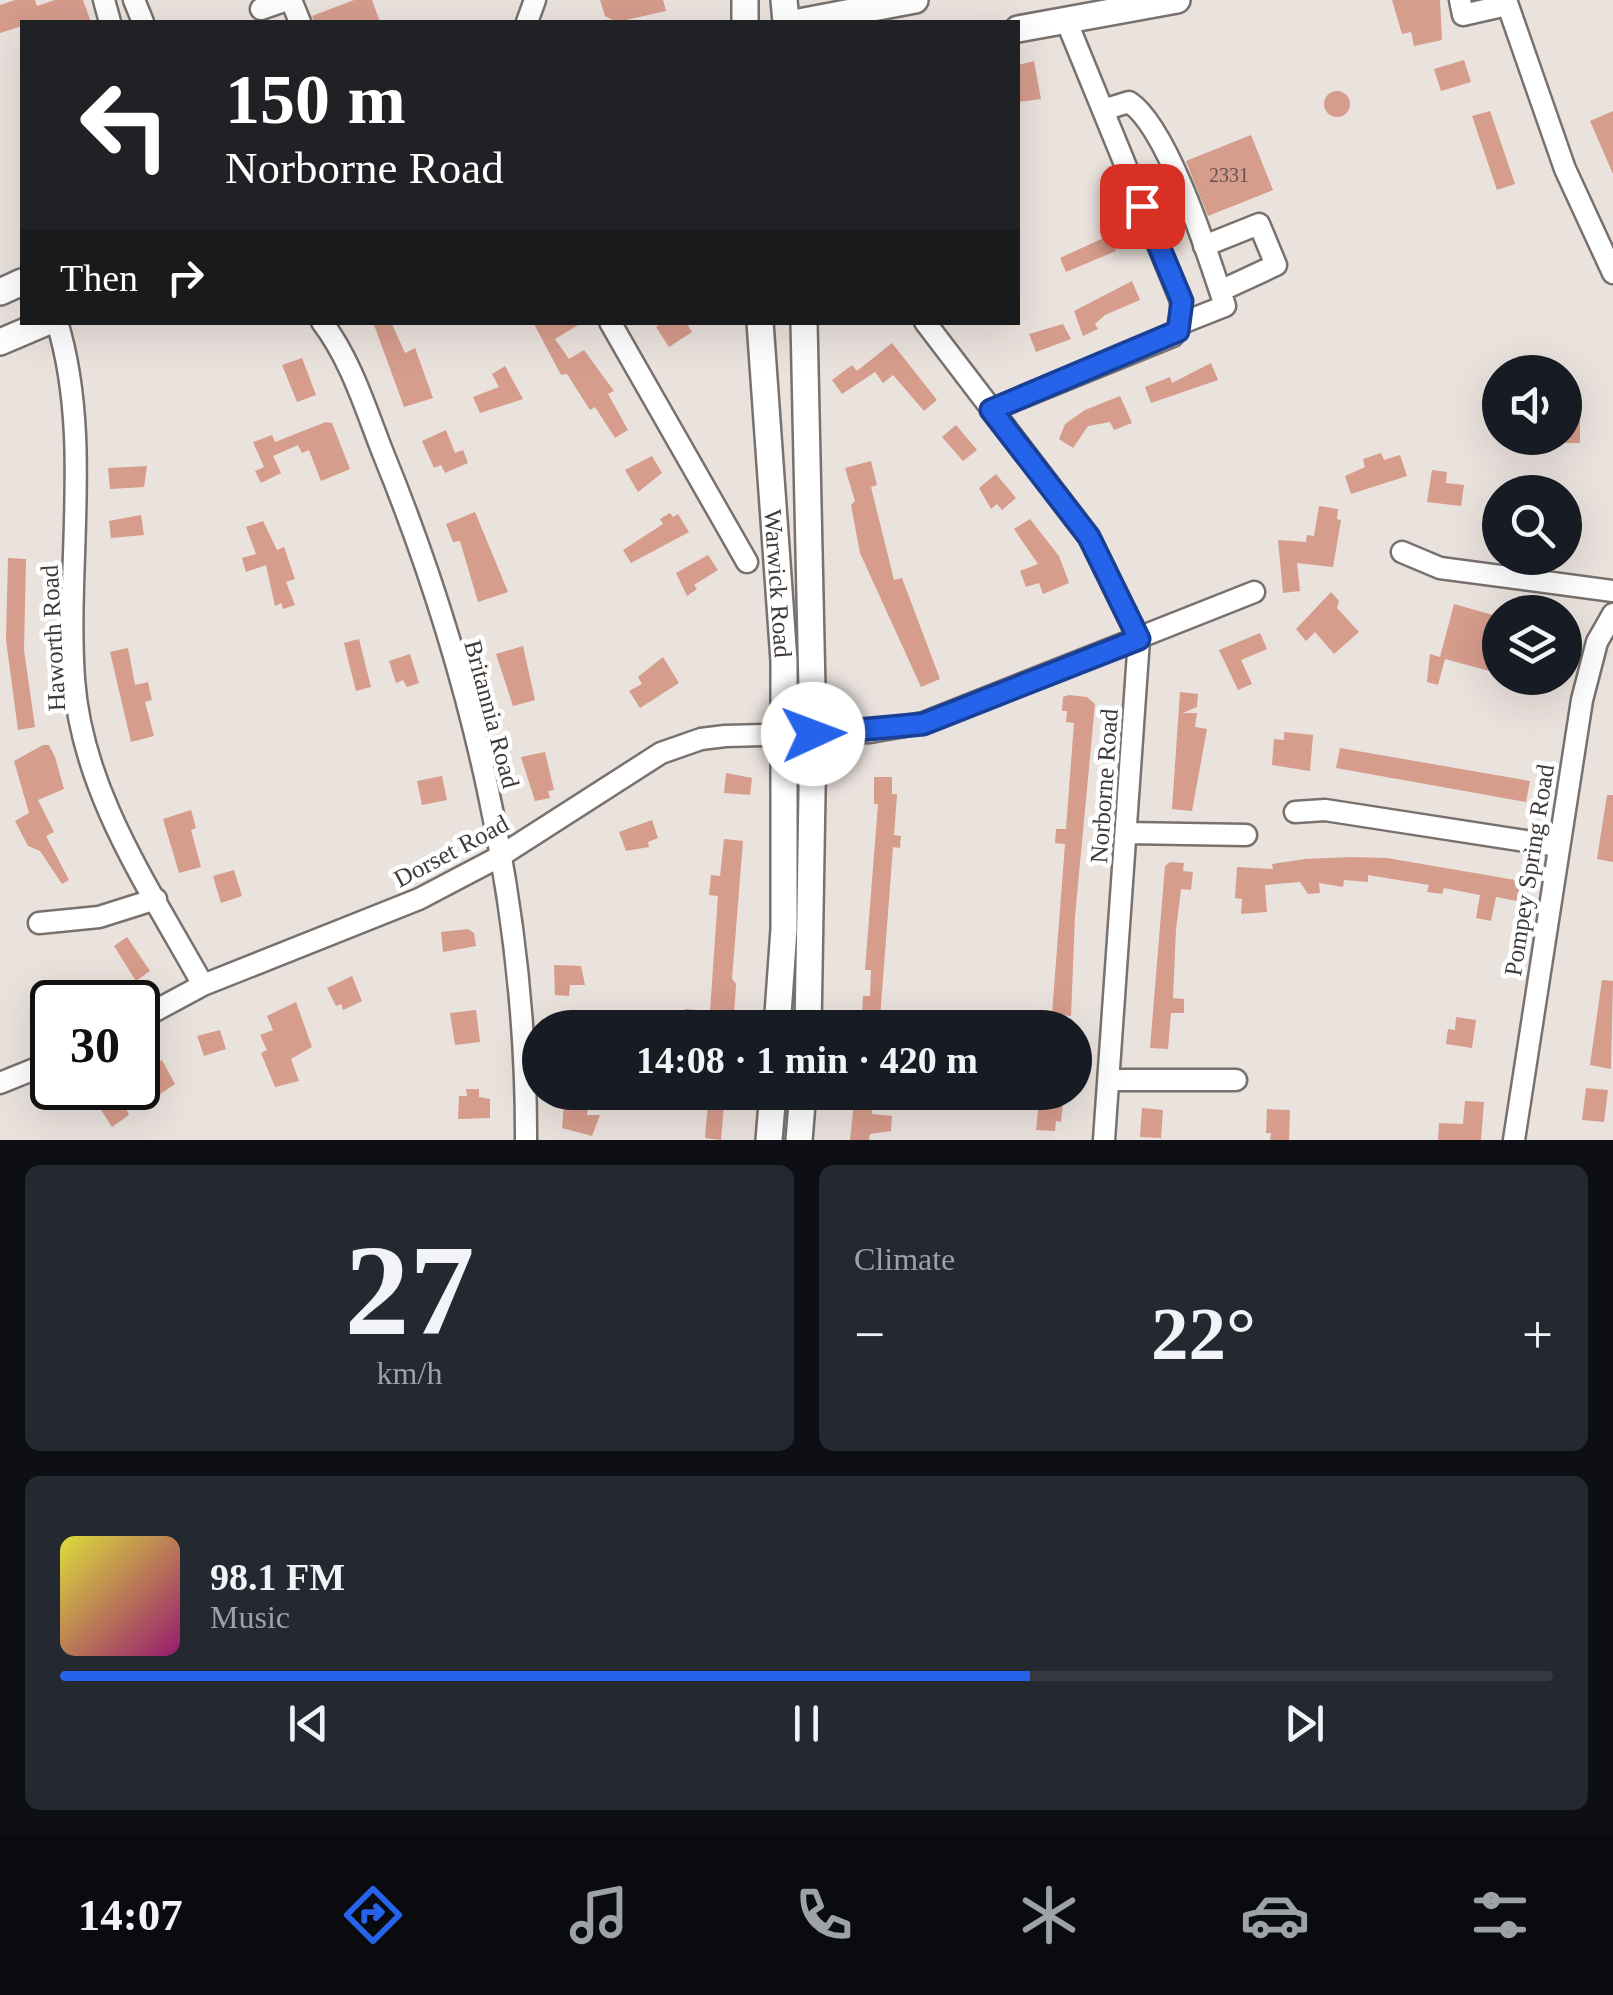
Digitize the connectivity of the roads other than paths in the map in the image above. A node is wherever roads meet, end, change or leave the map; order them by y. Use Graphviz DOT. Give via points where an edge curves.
graph roads {
  1 [pos="289,0"];
  2 [pos="914,0"];
  3 [pos="1178,0"];
  4 [pos="1460,0"];
  5 [pos="1506,2"];
  6 [pos="261,9"];
  7 [pos="885,10"];
  8 [pos="814,20"];
  9 [pos="1066,20"];
  10 [pos="1020,29"];
  11 [pos="1103,110"];
  12 [pos="1204,246"];
  13 [pos="1613,273"];
  14 [pos="1220,291"];
  15 [pos="40,325"];
  16 [pos="58,325"];
  17 [pos="328,325"];
  18 [pos="612,325"];
  19 [pos="760,325"];
  20 [pos="804,325"];
  21 [pos="927,325"];
  22 [pos="1177,329"];
  23 [pos="0,342"];
  24 [pos="991,410"];
  25 [pos="1402,552"];
  26 [pos="748,562"];
  27 [pos="1613,591"];
  28 [pos="1254,592"];
  29 [pos="1613,614"];
  30 [pos="1139,639"];
  31 [pos="813,734"];
  32 [pos="784,736"];
  33 [pos="1294,812"];
  34 [pos="1126,833"];
  35 [pos="1246,835"];
  36 [pos="1558,846"];
  37 [pos="499,858"];
  38 [pos="156,899"];
  39 [pos="38,923"];
  40 [pos="203,985"];
  41 [pos="160,1008"];
  42 [pos="777,1010"];
  43 [pos="808,1010"];
  44 [pos="30,1071"];
  45 [pos="1109,1080"];
  46 [pos="1236,1080"];
  47 [pos="0,1084"];
  48 [pos="771,1110"];
  49 [pos="802,1110"];
  50 [pos="526,1140"];
  51 [pos="769,1140"];
  52 [pos="799,1140"];
  53 [pos="1104,1140"];
  54 [pos="1514,1140"];
  1 -- 6 [label="street"];
  2 -- 7 [label="main road"];
  3 -- 9 [label="main road"];
  4 -- 5 [label="street" via="1463,15"];
  5 -- 13 [label="street" via="1565,170"];
  7 -- 8 [label="main road"];
  9 -- 10 [label="main road"];
  9 -- 11 [label="street"];
  11 -- 12 [label="street" via="1129,102 1152,122"];
  11 -- 22 [label="street" via="1182,301"];
  12 -- 14 [label="street"];
  12 -- 14 [label="street" via="1259,224 1276,265"];
  14 -- 22 [label="street" via="1225,306"];
  15 -- 23 [label="main road"];
  16 -- 38 [label="street, Haworth Road" via="73,427 77,698 86,752 108,814"];
  17 -- 37 [label="street, Britannia Road" via="404,505 474,732"];
  18 -- 26 [label="street"];
  19 -- 32 [label="main road, Warwick Road"];
  20 -- 31 [label="main road, Warwick Road"];
  21 -- 24 [label="street, Norborne Road"];
  22 -- 24 [label="street"];
  24 -- 30 [label="street, Norborne Road" via="1089,537"];
  25 -- 27 [label="street" via="1440,568"];
  28 -- 30 [label="street, Dorset Road"];
  29 -- 36 [label="street, Pompey Spring Road" via="1586,682"];
  30 -- 31 [label="street, Dorset Road" via="923,724"];
  30 -- 34 [label="street, Norborne Road"];
  31 -- 32 [label="street, Dorset Road"];
  31 -- 43 [label="main road, Warwick Road"];
  32 -- 37 [label="street, Dorset Road" via="700,739 661,754"];
  32 -- 42 [label="main road, Warwick Road"];
  33 -- 36 [label="street" via="1326,810"];
  34 -- 35 [label="street"];
  34 -- 45 [label="street, Norborne Road"];
  36 -- 54 [label="street, Pompey Spring Road"];
  37 -- 40 [label="street, Dorset Road" via="419,899"];
  37 -- 50 [label="street, Britannia Road" via="516,964"];
  38 -- 39 [label="street" via="99,917"];
  38 -- 40 [label="street, Haworth Road"];
  40 -- 41 [label="street, Dorset Road"];
  44 -- 47 [label="street"];
  45 -- 46 [label="street"];
  45 -- 53 [label="street, Norborne Road"];
  48 -- 51 [label="main road"];
  49 -- 52 [label="main road"];
}
